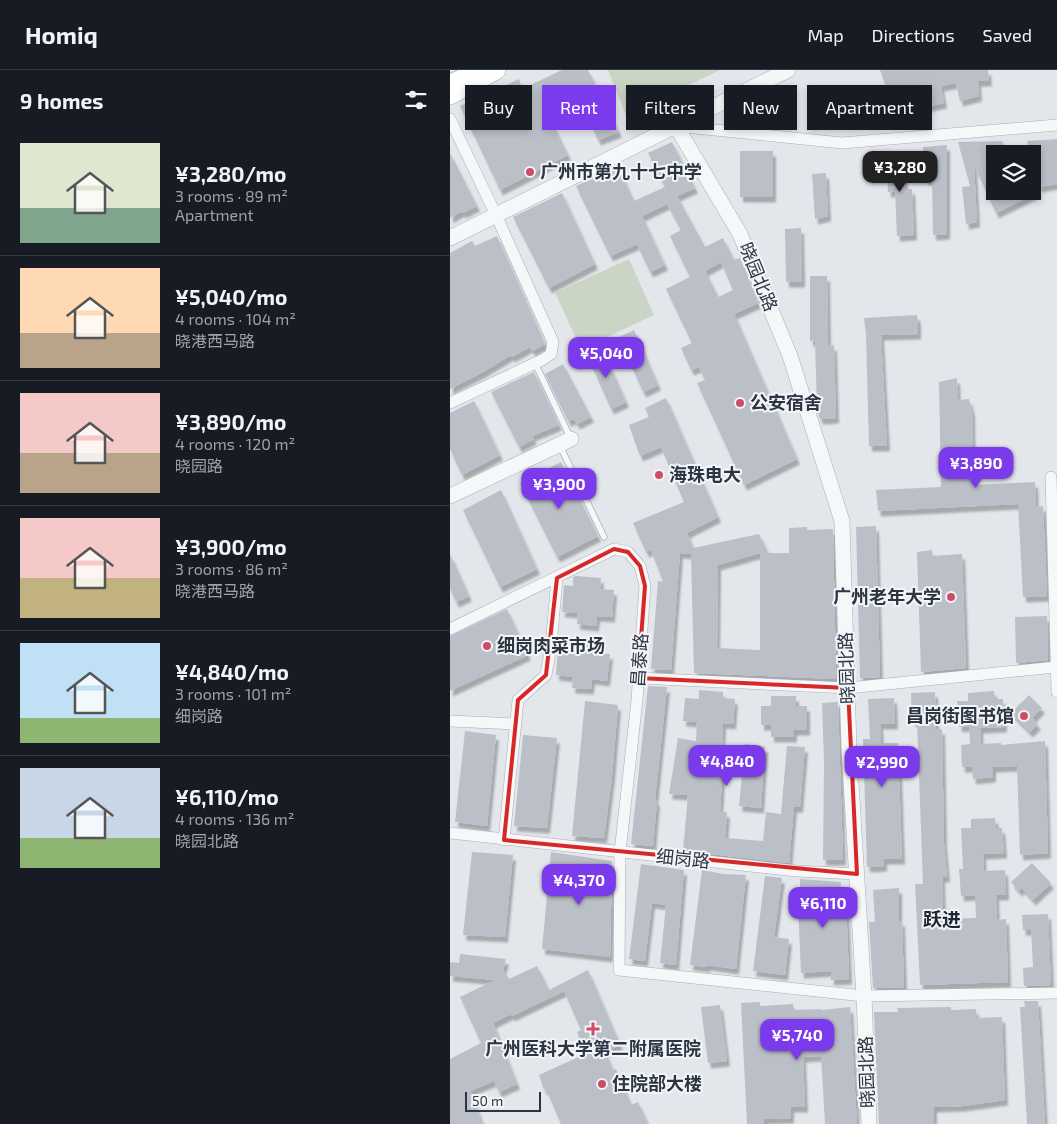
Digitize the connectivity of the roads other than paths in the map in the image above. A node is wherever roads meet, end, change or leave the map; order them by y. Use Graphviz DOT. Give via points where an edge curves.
graph roads {
  1 [pos="481,70"];
  2 [pos="496,70"];
  3 [pos="788,70"];
  4 [pos="450,85"];
  5 [pos="450,95"];
  6 [pos="714,107"];
  7 [pos="450,119"];
  8 [pos="1057,125"];
  9 [pos="668,130"];
  10 [pos="678,130"];
  11 [pos="714,130"];
  12 [pos="496,215"];
  13 [pos="450,238"];
  14 [pos="535,363"];
  15 [pos="450,403"];
  16 [pos="565,442"];
  17 [pos="1051,477"];
  18 [pos="450,496"];
  19 [pos="604,537"];
  20 [pos="557,578"];
  21 [pos="1056,614"];
  22 [pos="450,630"];
  23 [pos="1056,667"];
  24 [pos="638,678"];
  25 [pos="848,688"];
  26 [pos="1057,692"];
  27 [pos="450,721"];
  28 [pos="516,724"];
  29 [pos="450,833"];
  30 [pos="504,840"];
  31 [pos="620,852"];
  32 [pos="857,874"];
  33 [pos="1057,993"];
  34 [pos="864,996"];
  35 [pos="868,1124"];
  1 -- 4 [label="highway"];
  2 -- 5 [label="main road"];
  3 -- 6 [label="street"];
  7 -- 12 [label="street"];
  8 -- 11 [label="street" via="842,143"];
  9 -- 12 [label="street"];
  10 -- 25 [label="street, 晓园北路" via="740,234 790,356 842,521"];
  12 -- 13 [label="street"];
  12 -- 14 [label="street" via="553,342 550,354"];
  14 -- 15 [label="street"];
  14 -- 16 [label="lane"];
  16 -- 18 [label="street"];
  16 -- 19 [label="lane"];
  17 -- 21 [label="street"];
  20 -- 22 [label="street, 昌泰路"];
  20 -- 24 [label="street, 昌泰路" via="614,549 628,552 640,566 645,586"];
  20 -- 28 [label="street" via="546,675 518,700"];
  21 -- 23 [label="street"];
  23 -- 25 [label="street"];
  23 -- 26 [label="street"];
  24 -- 25 [label="street"];
  24 -- 31 [label="street, 昌泰路"];
  25 -- 32 [label="street, 晓园北路"];
  27 -- 28 [label="street"];
  28 -- 30 [label="street"];
  29 -- 30 [label="street, 细岗路"];
  30 -- 31 [label="street, 细岗路"];
  31 -- 32 [label="street, 细岗路" via="798,872"];
  31 -- 34 [label="street, 昌泰路" via="619,970"];
  32 -- 34 [label="street, 晓园北路"];
  33 -- 34 [label="street"];
  34 -- 35 [label="street, 晓园北路"];
}
